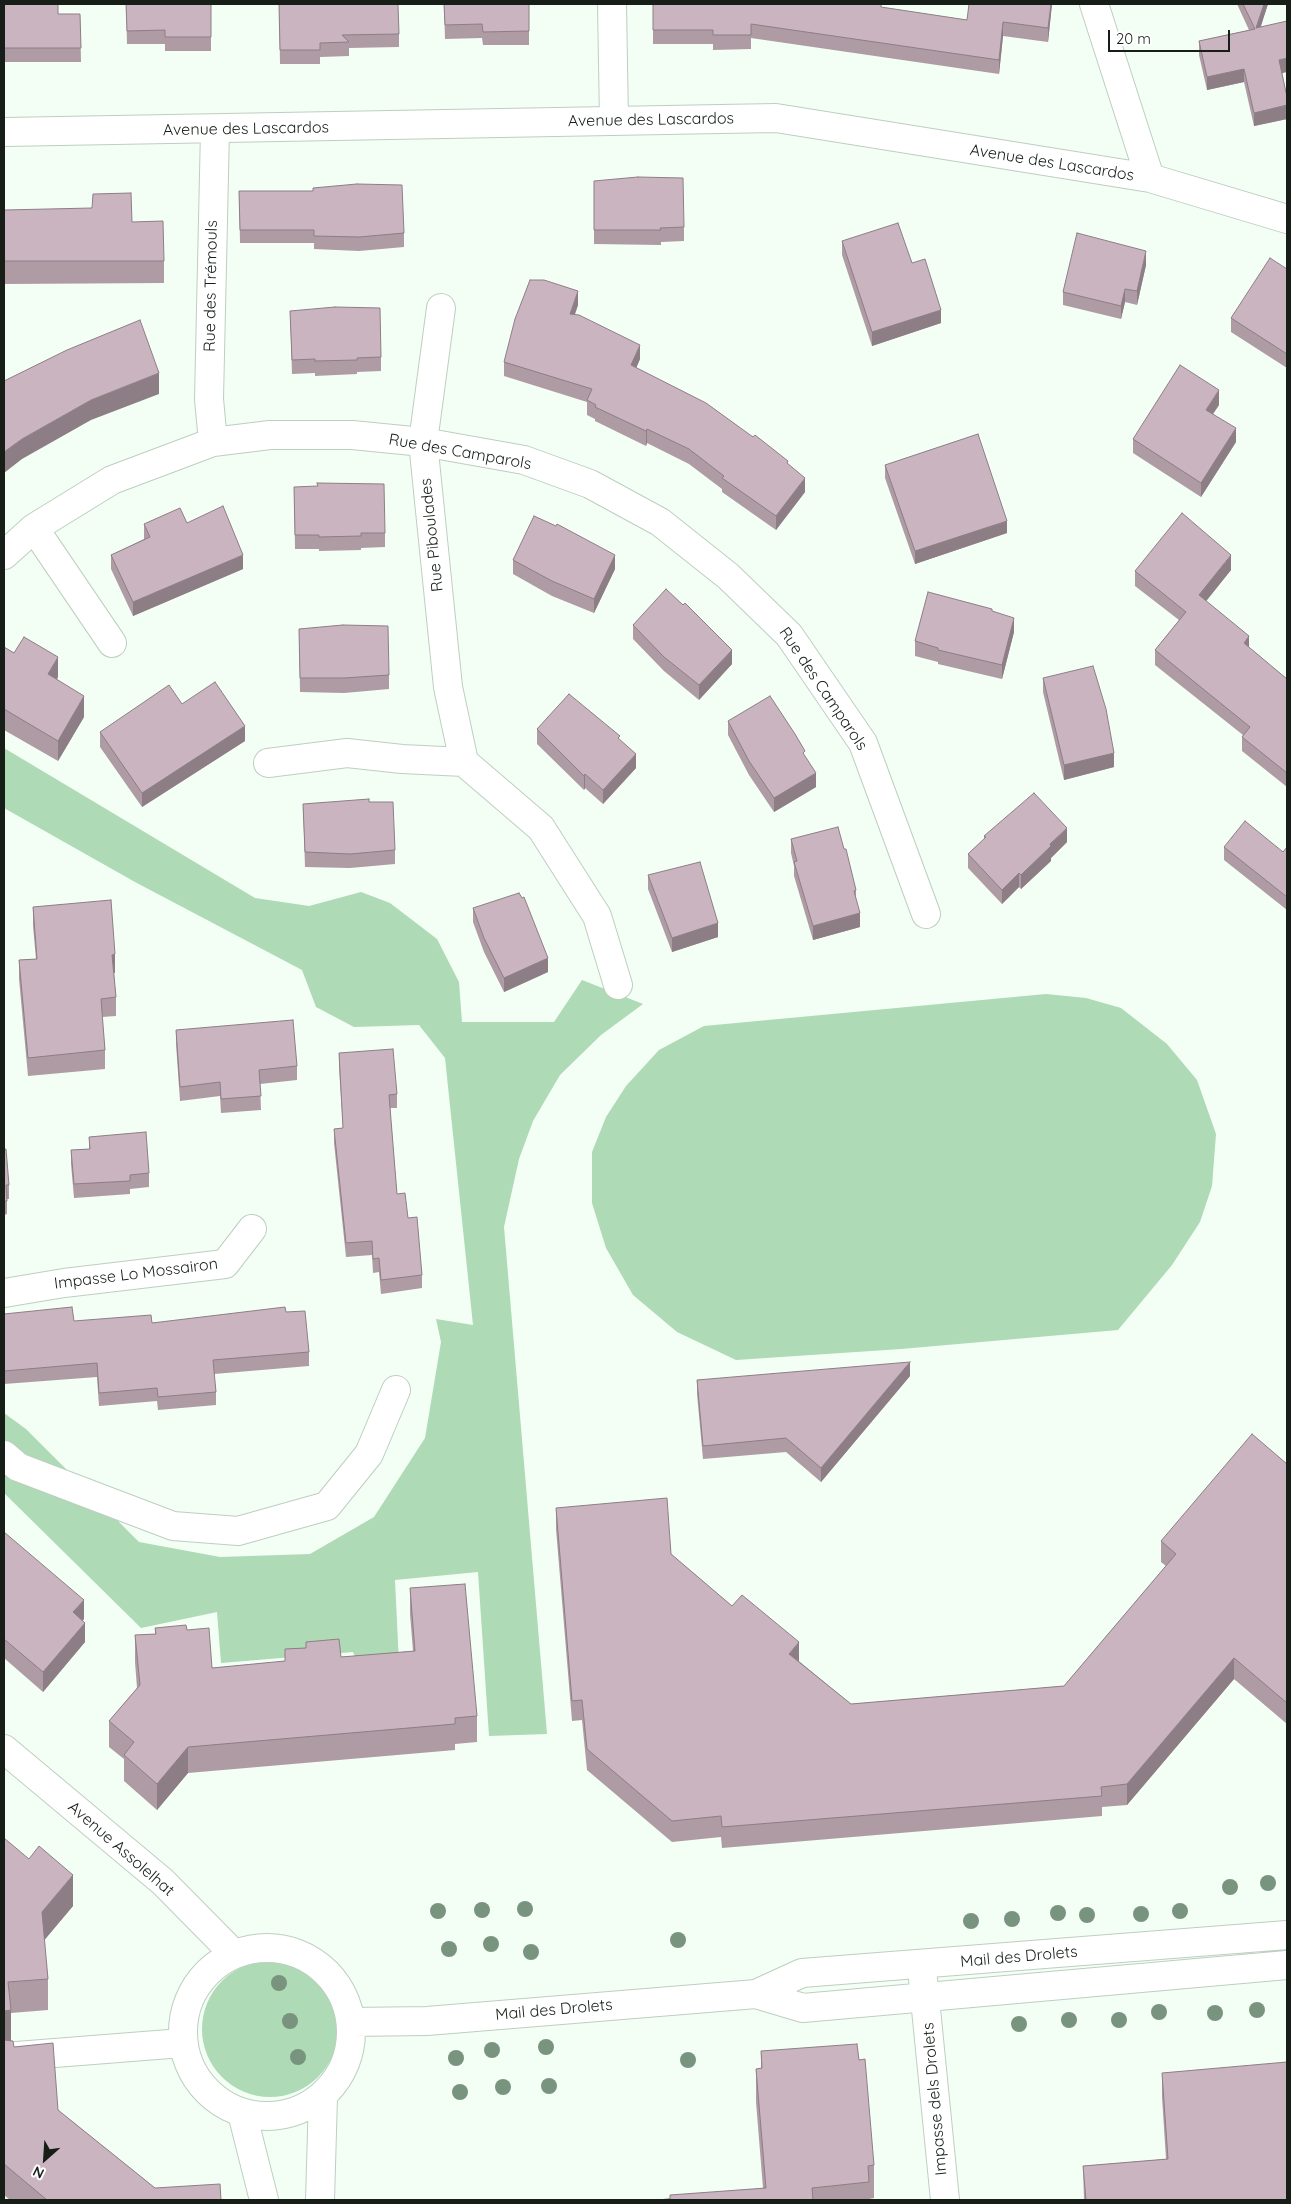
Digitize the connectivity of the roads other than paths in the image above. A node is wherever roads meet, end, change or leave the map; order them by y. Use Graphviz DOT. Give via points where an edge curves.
graph roads {
  1 [pos="612,4"];
  2 [pos="1094,4"];
  3 [pos="614,121"];
  4 [pos="215,130"];
  5 [pos="4,132"];
  6 [pos="1150,178"];
  7 [pos="1287,219"];
  8 [pos="441,308"];
  9 [pos="213,442"];
  10 [pos="423,442"];
  11 [pos="34,528"];
  12 [pos="4,555"];
  13 [pos="112,643"];
  14 [pos="464,762"];
  15 [pos="268,763"];
  16 [pos="926,914"];
  17 [pos="618,985"];
  18 [pos="252,1228"];
  19 [pos="4,1293"];
  20 [pos="396,1390"];
  21 [pos="4,1455"];
  22 [pos="4,1749"];
  23 [pos="1287,1935"];
  24 [pos="234,1954"];
  25 [pos="921,1965"];
  26 [pos="1287,1965"];
  27 [pos="756,1994"];
  28 [pos="926,1997"];
  29 [pos="352,2022"];
  30 [pos="182,2042"];
  31 [pos="4,2057"];
  32 [pos="323,2096"];
  33 [pos="242,2113"];
  34 [pos="264,2200"];
  35 [pos="320,2200"];
  36 [pos="945,2200"];
  1 -- 3 [label="street"];
  2 -- 6 [label="street"];
  3 -- 4 [label="street, Avenue des Lascardos"];
  3 -- 6 [label="street, Avenue des Lascardos" via="776,118"];
  4 -- 5 [label="street, Avenue des Lascardos"];
  4 -- 9 [label="street, Rue des Trémouls" via="209,399"];
  6 -- 7 [label="street, Avenue des Lascardos"];
  8 -- 10 [label="street, Rue Piboulades"];
  9 -- 10 [label="street, Rue des Camparols" via="288,435 352,435"];
  9 -- 11 [label="street, Rue des Camparols" via="112,480"];
  10 -- 14 [label="street, Rue Piboulades" via="448,687"];
  10 -- 16 [label="street, Rue des Camparols" via="524,460 590,484 660,522 728,576 789,635 863,743"];
  11 -- 12 [label="street, Rue des Camparols"];
  11 -- 13 [label="street"];
  14 -- 15 [label="street" via="347,753"];
  14 -- 17 [label="street" via="541,828 598,916"];
  18 -- 19 [label="street, Impasse Lo Mossairon" via="225,1264"];
  20 -- 21 [label="street" via="369,1454 327,1506 238,1531 173,1526 18,1467"];
  22 -- 24 [label="street, Avenue Assolelhat" via="163,1882"];
  23 -- 25 [label="street, Mail des Drolets"];
  24 -- 29 [label="street" via="263,1947 304,1956 327,1972 344,1995"];
  24 -- 30 [label="street" via="215,1965 196,1986 188,2001"];
  25 -- 27 [label="street, Mail des Drolets" via="802,1973"];
  25 -- 28 [label="street, Impasse dels Drolets"];
  26 -- 28 [label="street, Mail des Drolets"];
  27 -- 28 [label="street, Mail des Drolets" via="803,2008"];
  27 -- 29 [label="street, Mail des Drolets" via="427,2021"];
  28 -- 36 [label="street, Impasse dels Drolets"];
  29 -- 32 [label="street" via="352,2042 341,2074"];
  30 -- 31 [label="street"];
  30 -- 33 [label="street" via="192,2072 209,2094"];
  32 -- 33 [label="street" via="285,2115"];
  32 -- 35 [label="street"];
  33 -- 34 [label="street"];
}
